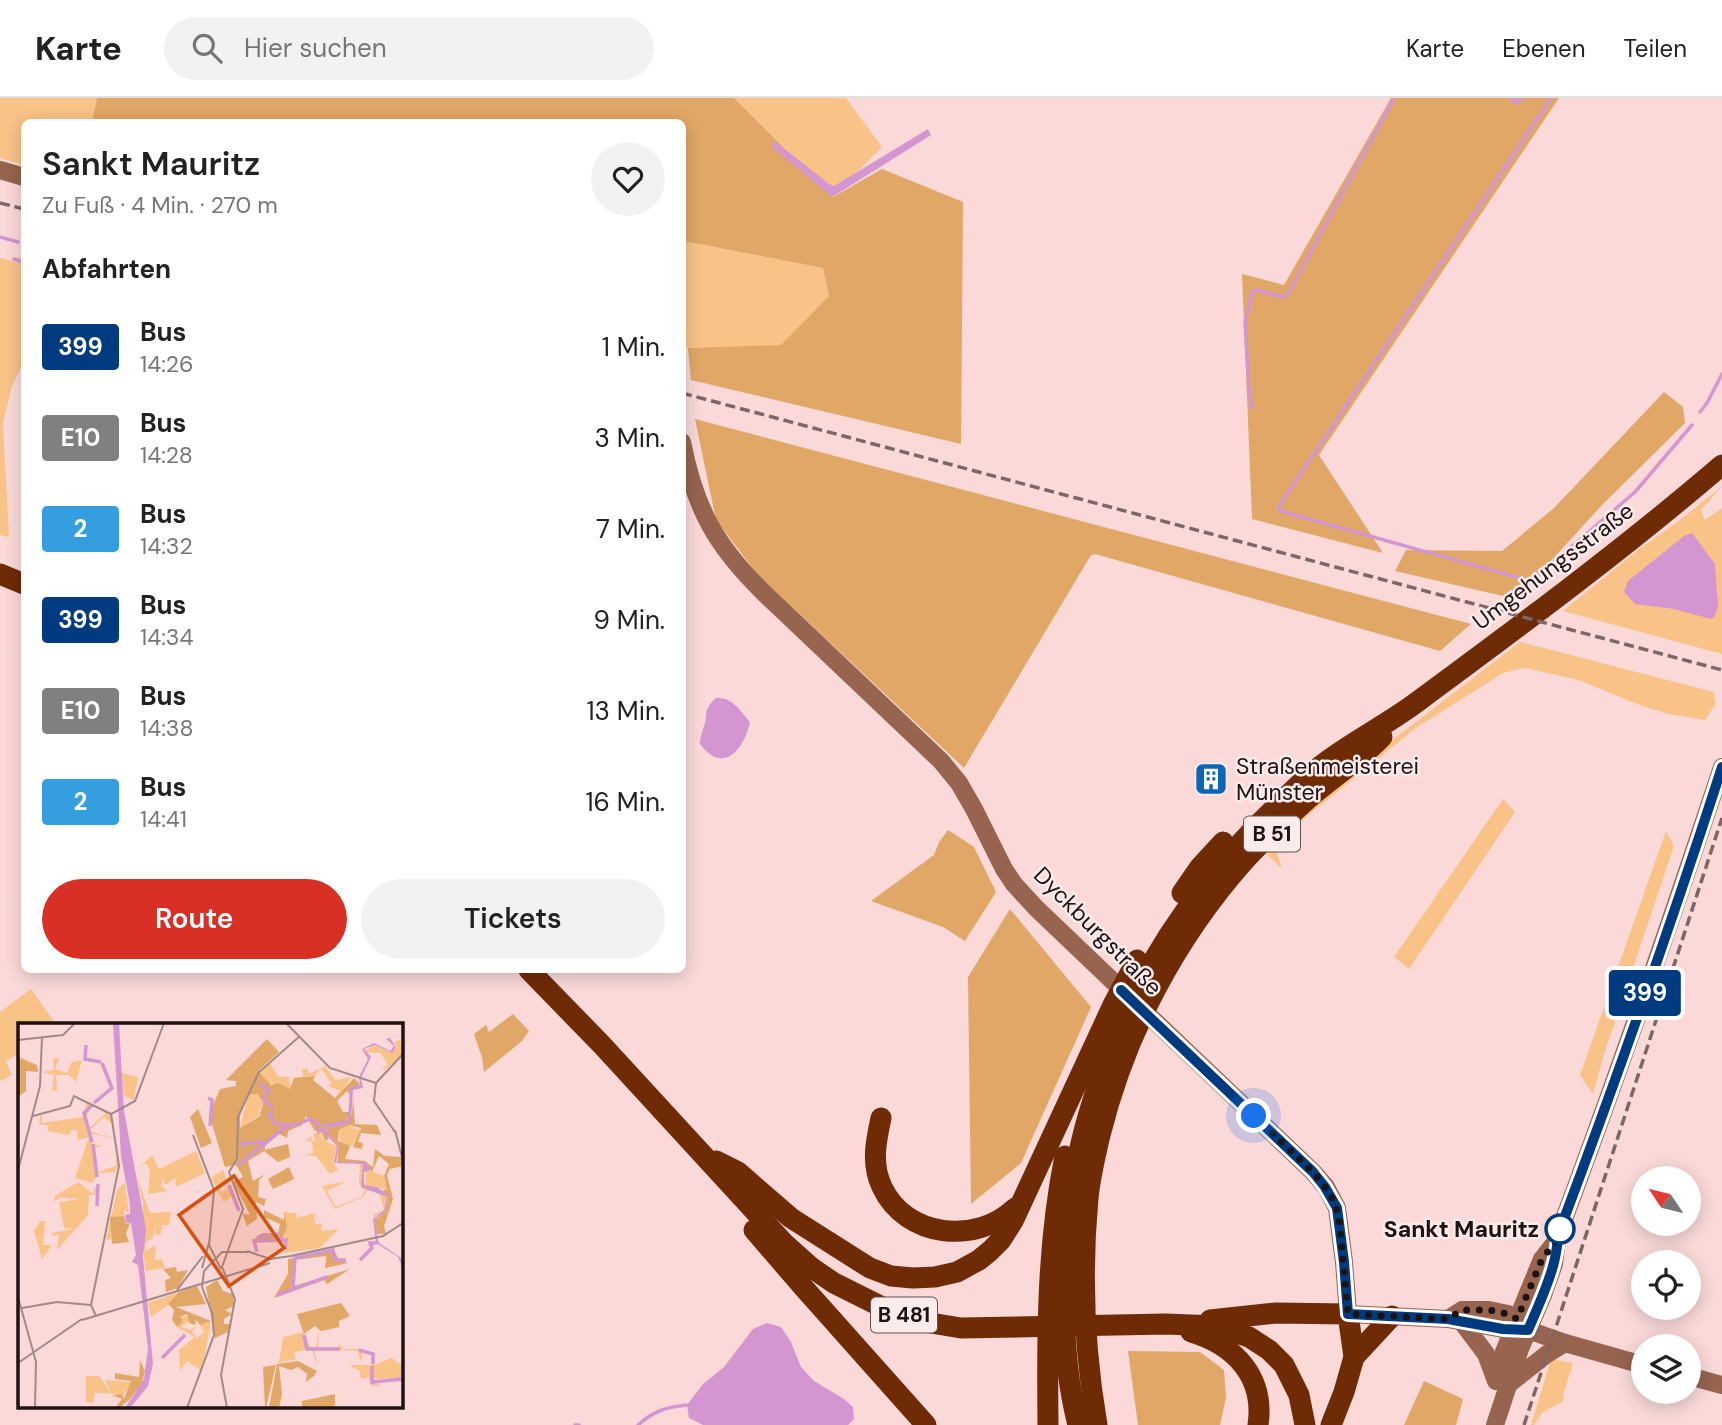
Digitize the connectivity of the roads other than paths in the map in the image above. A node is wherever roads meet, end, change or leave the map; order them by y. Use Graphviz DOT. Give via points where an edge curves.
graph roads {
  1 [pos="0,170"];
  2 [pos="21,176"];
  3 [pos="686,460"];
  4 [pos="1722,465"];
  5 [pos="0,575"];
  6 [pos="21,583"];
  7 [pos="1413,705"];
  8 [pos="1722,767"];
  9 [pos="532,973"];
  10 [pos="1145,976"];
  11 [pos="1125,1017"];
  12 [pos="1089,1059"];
  13 [pos="881,1118"];
  14 [pos="702,1154"];
  15 [pos="746,1201"];
  16 [pos="1022,1202"];
  17 [pos="1065,1307"];
  18 [pos="1348,1314"];
  19 [pos="1392,1316"];
  20 [pos="1455,1320"];
  21 [pos="1166,1324"];
  22 [pos="1519,1326"];
  23 [pos="1565,1343"];
  24 [pos="1067,1351"];
  25 [pos="1354,1357"];
  26 [pos="1631,1361"];
  27 [pos="1502,1379"];
  28 [pos="1701,1379"];
  29 [pos="1722,1385"];
  30 [pos="924,1424"];
  31 [pos="1048,1425"];
  32 [pos="1078,1425"];
  33 [pos="1097,1425"];
  34 [pos="1258,1425"];
  35 [pos="1305,1425"];
  36 [pos="1331,1425"];
  37 [pos="1495,1425"];
  1 -- 2 [label="street"];
  3 -- 18 [label="street, Dyckburgstraße" via="699,505 737,565 941,761 959,783 1014,884 1325,1187 1339,1217"];
  4 -- 7 [label="highway, Umgehungsstraße / B 51" via="1633,539"];
  5 -- 6 [label="highway"];
  7 -- 10 [label="highway, Umgehungsstraße / B 51" via="1370,750 1310,798 1245,860 1179,947"];
  7 -- 10 [label="highway, Umgehungsstraße / B 51" via="1239,823 1157,926"];
  8 -- 22 [label="street" via="1557,1240 1543,1295"];
  9 -- 14 [label="highway, B 481"];
  10 -- 11 [label="highway"];
  10 -- 11 [label="highway, B 51"];
  11 -- 12 [label="highway"];
  11 -- 17 [label="highway, B 51" via="1126,1050 1096,1156 1085,1250"];
  12 -- 16 [label="highway"];
  12 -- 17 [label="highway" via="1059,1186 1052,1245"];
  13 -- 16 [label="highway" via="874,1152 881,1186 894,1206 918,1224 950,1232 970,1231 993,1224"];
  14 -- 15 [label="highway, B 481"];
  14 -- 16 [label="highway" via="738,1172 791,1218 870,1268 891,1276 935,1277 979,1260 1001,1240"];
  15 -- 21 [label="highway, B 481" via="812,1268 888,1310 919,1321 961,1328"];
  15 -- 30 [label="highway" via="754,1231"];
  17 -- 24 [label="highway, B 51"];
  17 -- 24 [label="highway"];
  18 -- 19 [label="street"];
  18 -- 21 [label="highway, B 481" via="1276,1313"];
  18 -- 25 [label="highway"];
  19 -- 20 [label="street"];
  19 -- 25 [label="highway"];
  20 -- 22 [label="street"];
  20 -- 27 [label="street"];
  21 -- 34 [label="highway" via="1210,1338 1233,1353 1258,1392"];
  21 -- 35 [label="highway" via="1216,1326 1249,1337 1269,1350 1284,1365 1299,1395"];
  22 -- 23 [label="street"];
  22 -- 27 [label="street"];
  23 -- 26 [label="street"];
  23 -- 27 [label="street"];
  24 -- 31 [label="highway"];
  24 -- 32 [label="highway, B 51"];
  24 -- 33 [label="highway, B 51"];
  25 -- 36 [label="highway"];
  27 -- 37 [label="street"];
  28 -- 29 [label="street"];
}
